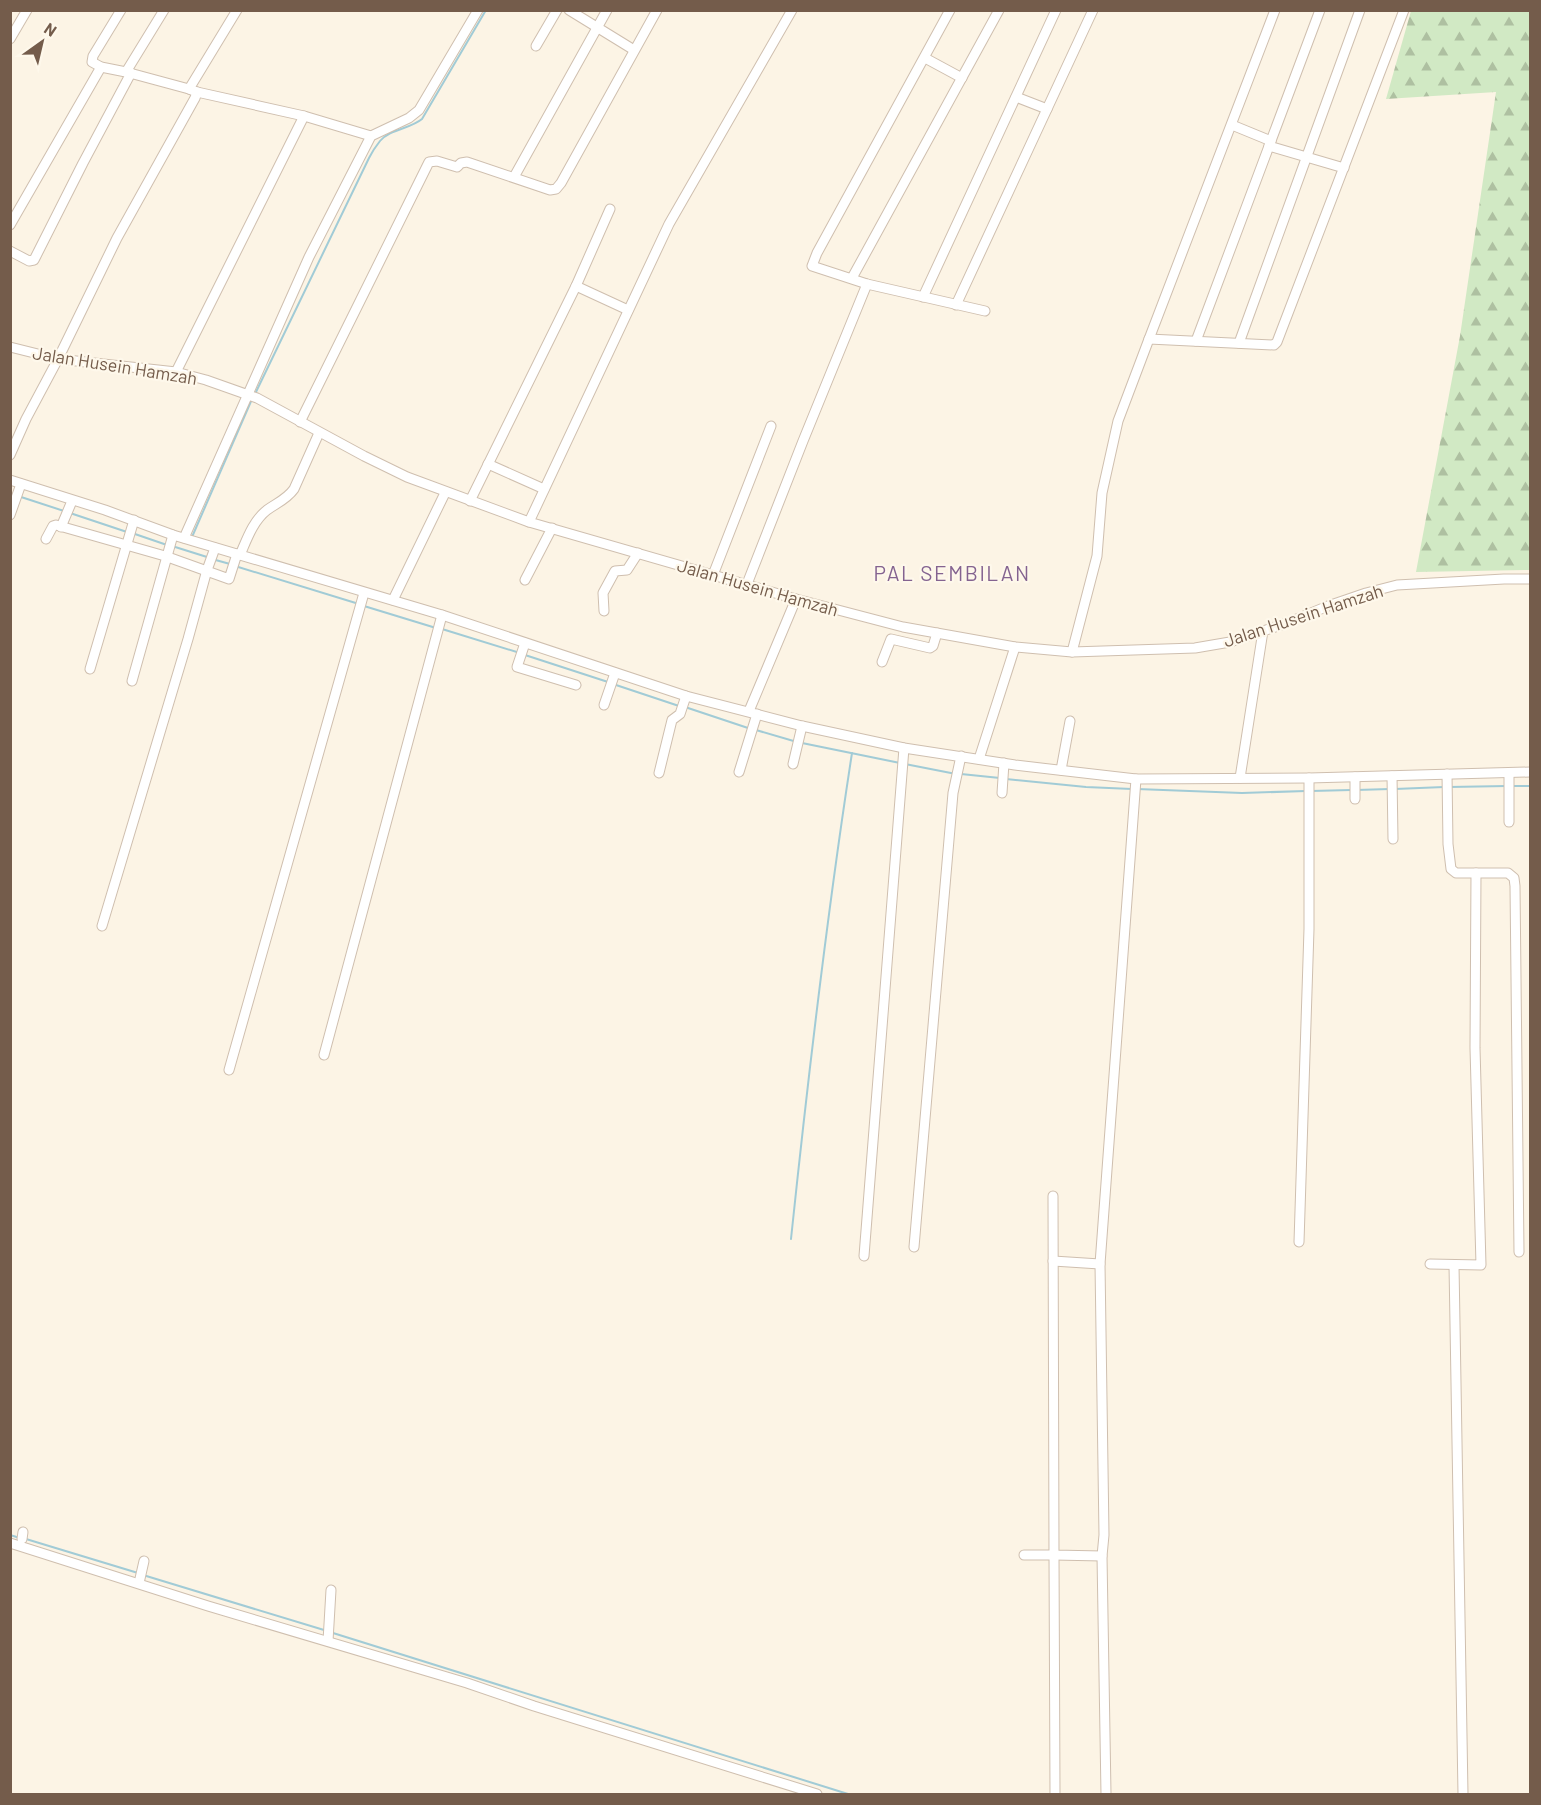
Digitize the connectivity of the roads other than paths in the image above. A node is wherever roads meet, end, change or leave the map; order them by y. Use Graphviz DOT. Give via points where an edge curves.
graph roads {
  1 [pos="27,10"];
  2 [pos="121,10"];
  3 [pos="164,10"];
  4 [pos="237,10"];
  5 [pos="478,10"];
  6 [pos="557,10"];
  7 [pos="569,10"];
  8 [pos="607,10"];
  9 [pos="657,10"];
  10 [pos="792,10"];
  11 [pos="950,10"];
  12 [pos="999,10"];
  13 [pos="1056,10"];
  14 [pos="1093,10"];
  15 [pos="1275,10"];
  16 [pos="1320,10"];
  17 [pos="1360,10"];
  18 [pos="1404,10"];
  19 [pos="596,28"];
  20 [pos="10,39"];
  21 [pos="536,46"];
  22 [pos="634,50"];
  23 [pos="925,58"];
  24 [pos="101,67"];
  25 [pos="128,72"];
  26 [pos="962,78"];
  27 [pos="193,91"];
  28 [pos="1016,97"];
  29 [pos="1047,109"];
  30 [pos="304,116"];
  31 [pos="1232,125"];
  32 [pos="371,136"];
  33 [pos="1270,143"];
  34 [pos="1307,156"];
  35 [pos="1344,168"];
  36 [pos="514,177"];
  37 [pos="610,209"];
  38 [pos="10,225"];
  39 [pos="10,251"];
  40 [pos="852,278"];
  41 [pos="867,284"];
  42 [pos="576,286"];
  43 [pos="923,297"];
  44 [pos="956,305"];
  45 [pos="628,310"];
  46 [pos="985,311"];
  47 [pos="1149,339"];
  48 [pos="1196,341"];
  49 [pos="1239,343"];
  50 [pos="10,347"];
  51 [pos="58,359"];
  52 [pos="176,372"];
  53 [pos="252,396"];
  54 [pos="300,422"];
  55 [pos="771,426"];
  56 [pos="319,433"];
  57 [pos="10,454"];
  58 [pos="488,464"];
  59 [pos="10,480"];
  60 [pos="19,487"];
  61 [pos="544,489"];
  62 [pos="445,493"];
  63 [pos="470,501"];
  64 [pos="70,505"];
  65 [pos="12,510"];
  66 [pos="134,521"];
  67 [pos="529,522"];
  68 [pos="62,525"];
  69 [pos="552,528"];
  70 [pos="173,535"];
  71 [pos="46,539"];
  72 [pos="187,539"];
  73 [pos="128,542"];
  74 [pos="215,549"];
  75 [pos="638,553"];
  76 [pos="166,556"];
  77 [pos="238,556"];
  78 [pos="207,570"];
  79 [pos="713,575"];
  80 [pos="525,579"];
  81 [pos="1530,579"];
  82 [pos="747,584"];
  83 [pos="364,595"];
  84 [pos="796,599"];
  85 [pos="393,600"];
  86 [pos="604,611"];
  87 [pos="441,619"];
  88 [pos="1263,631"];
  89 [pos="937,633"];
  90 [pos="524,645"];
  91 [pos="1015,647"];
  92 [pos="1072,652"];
  93 [pos="882,662"];
  94 [pos="90,669"];
  95 [pos="614,675"];
  96 [pos="132,681"];
  97 [pos="576,685"];
  98 [pos="685,699"];
  99 [pos="604,705"];
  100 [pos="754,715"];
  101 [pos="1070,721"];
  102 [pos="802,729"];
  103 [pos="904,749"];
  104 [pos="961,758"];
  105 [pos="979,759"];
  106 [pos="793,764"];
  107 [pos="1004,764"];
  108 [pos="1061,770"];
  109 [pos="739,772"];
  110 [pos="1530,772"];
  111 [pos="659,773"];
  112 [pos="1510,776"];
  113 [pos="1240,777"];
  114 [pos="1309,778"];
  115 [pos="1391,778"];
  116 [pos="1447,778"];
  117 [pos="1136,779"];
  118 [pos="1355,780"];
  119 [pos="1002,793"];
  120 [pos="1355,799"];
  121 [pos="1509,822"];
  122 [pos="1393,839"];
  123 [pos="1476,873"];
  124 [pos="102,926"];
  125 [pos="324,1055"];
  126 [pos="229,1070"];
  127 [pos="1053,1196"];
  128 [pos="1299,1242"];
  129 [pos="914,1247"];
  130 [pos="1519,1252"];
  131 [pos="864,1256"];
  132 [pos="1053,1261"];
  133 [pos="1100,1264"];
  134 [pos="1430,1264"];
  135 [pos="1454,1265"];
  136 [pos="10,1543"];
  137 [pos="1024,1555"];
  138 [pos="1054,1556"];
  139 [pos="1102,1556"];
  140 [pos="143,1565"];
  141 [pos="140,1582"];
  142 [pos="331,1590"];
  143 [pos="328,1633"];
  144 [pos="817,1794"];
  145 [pos="1055,1794"];
  146 [pos="1106,1794"];
  147 [pos="1463,1794"];
  1 -- 20 [label="street"];
  2 -- 24 [label="street" via="93,56 92,62"];
  3 -- 25 [label="street"];
  4 -- 27 [label="street"];
  5 -- 32 [label="street" via="419,110"];
  6 -- 21 [label="street"];
  7 -- 19 [label="street"];
  8 -- 19 [label="street"];
  9 -- 22 [label="street"];
  10 -- 45 [label="street" via="669,224"];
  11 -- 23 [label="street"];
  12 -- 26 [label="street"];
  13 -- 28 [label="street"];
  14 -- 29 [label="street"];
  15 -- 31 [label="street"];
  16 -- 33 [label="street"];
  17 -- 34 [label="street"];
  18 -- 35 [label="street"];
  19 -- 22 [label="street"];
  19 -- 36 [label="street"];
  22 -- 36 [label="street" via="556,189"];
  23 -- 26 [label="street"];
  23 -- 40 [label="street" via="812,266"];
  24 -- 25 [label="street"];
  24 -- 38 [label="street"];
  25 -- 27 [label="street"];
  25 -- 39 [label="street" via="34,260"];
  26 -- 40 [label="street"];
  27 -- 30 [label="street"];
  27 -- 51 [label="street"];
  28 -- 29 [label="street"];
  28 -- 43 [label="street"];
  29 -- 44 [label="street"];
  30 -- 32 [label="street"];
  30 -- 52 [label="street"];
  31 -- 33 [label="street"];
  31 -- 47 [label="street"];
  32 -- 53 [label="street" via="309,257"];
  33 -- 34 [label="street"];
  33 -- 48 [label="street"];
  34 -- 35 [label="street"];
  34 -- 49 [label="street"];
  35 -- 49 [label="street" via="1276,342"];
  36 -- 54 [label="street" via="467,162 457,167 429,162"];
  37 -- 42 [label="street"];
  40 -- 41 [label="street"];
  41 -- 43 [label="street"];
  41 -- 82 [label="street"];
  42 -- 45 [label="street"];
  42 -- 58 [label="street"];
  43 -- 44 [label="street"];
  44 -- 46 [label="street"];
  45 -- 61 [label="street"];
  47 -- 48 [label="street"];
  47 -- 92 [label="street" via="1118,421 1102,493 1097,556"];
  48 -- 49 [label="street"];
  50 -- 51 [label="street, Jalan Husein Hamzah"];
  51 -- 52 [label="street, Jalan Husein Hamzah"];
  51 -- 57 [label="street"];
  52 -- 53 [label="street, Jalan Husein Hamzah"];
  53 -- 54 [label="street, Jalan Husein Hamzah"];
  53 -- 72 [label="street"];
  54 -- 56 [label="street, Jalan Husein Hamzah"];
  55 -- 79 [label="street"];
  56 -- 62 [label="street, Jalan Husein Hamzah"];
  56 -- 77 [label="street" via="294,489 265,512"];
  58 -- 61 [label="street"];
  58 -- 63 [label="street"];
  59 -- 60 [label="street"];
  60 -- 64 [label="street"];
  60 -- 65 [label="street"];
  61 -- 67 [label="street"];
  62 -- 63 [label="street, Jalan Husein Hamzah"];
  62 -- 85 [label="street"];
  63 -- 67 [label="street, Jalan Husein Hamzah"];
  64 -- 66 [label="street"];
  64 -- 68 [label="street"];
  66 -- 70 [label="street"];
  66 -- 73 [label="street"];
  67 -- 69 [label="street, Jalan Husein Hamzah"];
  68 -- 71 [label="street" via="54,525"];
  68 -- 73 [label="street"];
  69 -- 75 [label="street, Jalan Husein Hamzah"];
  69 -- 80 [label="street"];
  70 -- 72 [label="street"];
  70 -- 76 [label="street"];
  72 -- 74 [label="street"];
  73 -- 76 [label="street"];
  73 -- 94 [label="street"];
  74 -- 77 [label="street"];
  74 -- 78 [label="street"];
  75 -- 79 [label="street, Jalan Husein Hamzah"];
  75 -- 86 [label="street" via="627,570 615,571 603,593"];
  76 -- 78 [label="street"];
  76 -- 96 [label="street"];
  77 -- 78 [label="street" via="229,579"];
  77 -- 83 [label="street" via="321,578"];
  78 -- 124 [label="street"];
  79 -- 82 [label="street, Jalan Husein Hamzah"];
  81 -- 88 [label="street, Jalan Husein Hamzah" via="1397,585"];
  82 -- 84 [label="street, Jalan Husein Hamzah"];
  83 -- 85 [label="street"];
  83 -- 126 [label="street"];
  84 -- 89 [label="street, Jalan Husein Hamzah"];
  84 -- 100 [label="street"];
  85 -- 87 [label="street"];
  87 -- 90 [label="street"];
  87 -- 125 [label="street"];
  88 -- 92 [label="street, Jalan Husein Hamzah" via="1195,648"];
  88 -- 113 [label="street"];
  89 -- 91 [label="street, Jalan Husein Hamzah"];
  89 -- 93 [label="street" via="930,648 891,639"];
  90 -- 95 [label="street"];
  90 -- 97 [label="street" via="517,668"];
  91 -- 92 [label="street, Jalan Husein Hamzah"];
  91 -- 105 [label="street"];
  95 -- 98 [label="street"];
  95 -- 99 [label="street"];
  98 -- 100 [label="street"];
  98 -- 111 [label="street" via="680,714 672,720"];
  100 -- 102 [label="street"];
  100 -- 109 [label="street"];
  101 -- 108 [label="street"];
  102 -- 103 [label="street"];
  102 -- 106 [label="street"];
  103 -- 104 [label="street"];
  103 -- 131 [label="street"];
  104 -- 105 [label="street"];
  104 -- 129 [label="street" via="955,779"];
  105 -- 107 [label="street"];
  107 -- 108 [label="street"];
  107 -- 119 [label="street"];
  108 -- 117 [label="street"];
  110 -- 112 [label="street"];
  112 -- 116 [label="street"];
  112 -- 121 [label="street"];
  113 -- 114 [label="street"];
  113 -- 117 [label="street"];
  114 -- 118 [label="street"];
  114 -- 128 [label="street" via="1309,929"];
  115 -- 116 [label="street"];
  115 -- 118 [label="street"];
  115 -- 122 [label="street"];
  116 -- 123 [label="street" via="1452,872"];
  117 -- 133 [label="street"];
  118 -- 120 [label="street"];
  123 -- 130 [label="street" via="1508,873 1515,886"];
  123 -- 135 [label="street" via="1474,1048 1480,1265"];
  127 -- 132 [label="street"];
  132 -- 133 [label="street"];
  132 -- 138 [label="street"];
  133 -- 139 [label="street"];
  134 -- 135 [label="street"];
  135 -- 147 [label="street"];
  136 -- 141 [label="street"];
  137 -- 138 [label="street"];
  138 -- 139 [label="street"];
  138 -- 145 [label="street"];
  139 -- 146 [label="street"];
  140 -- 141 [label="street"];
  141 -- 143 [label="street" via="208,1606"];
  142 -- 143 [label="street"];
  143 -- 144 [label="street" via="534,1706"];
}
